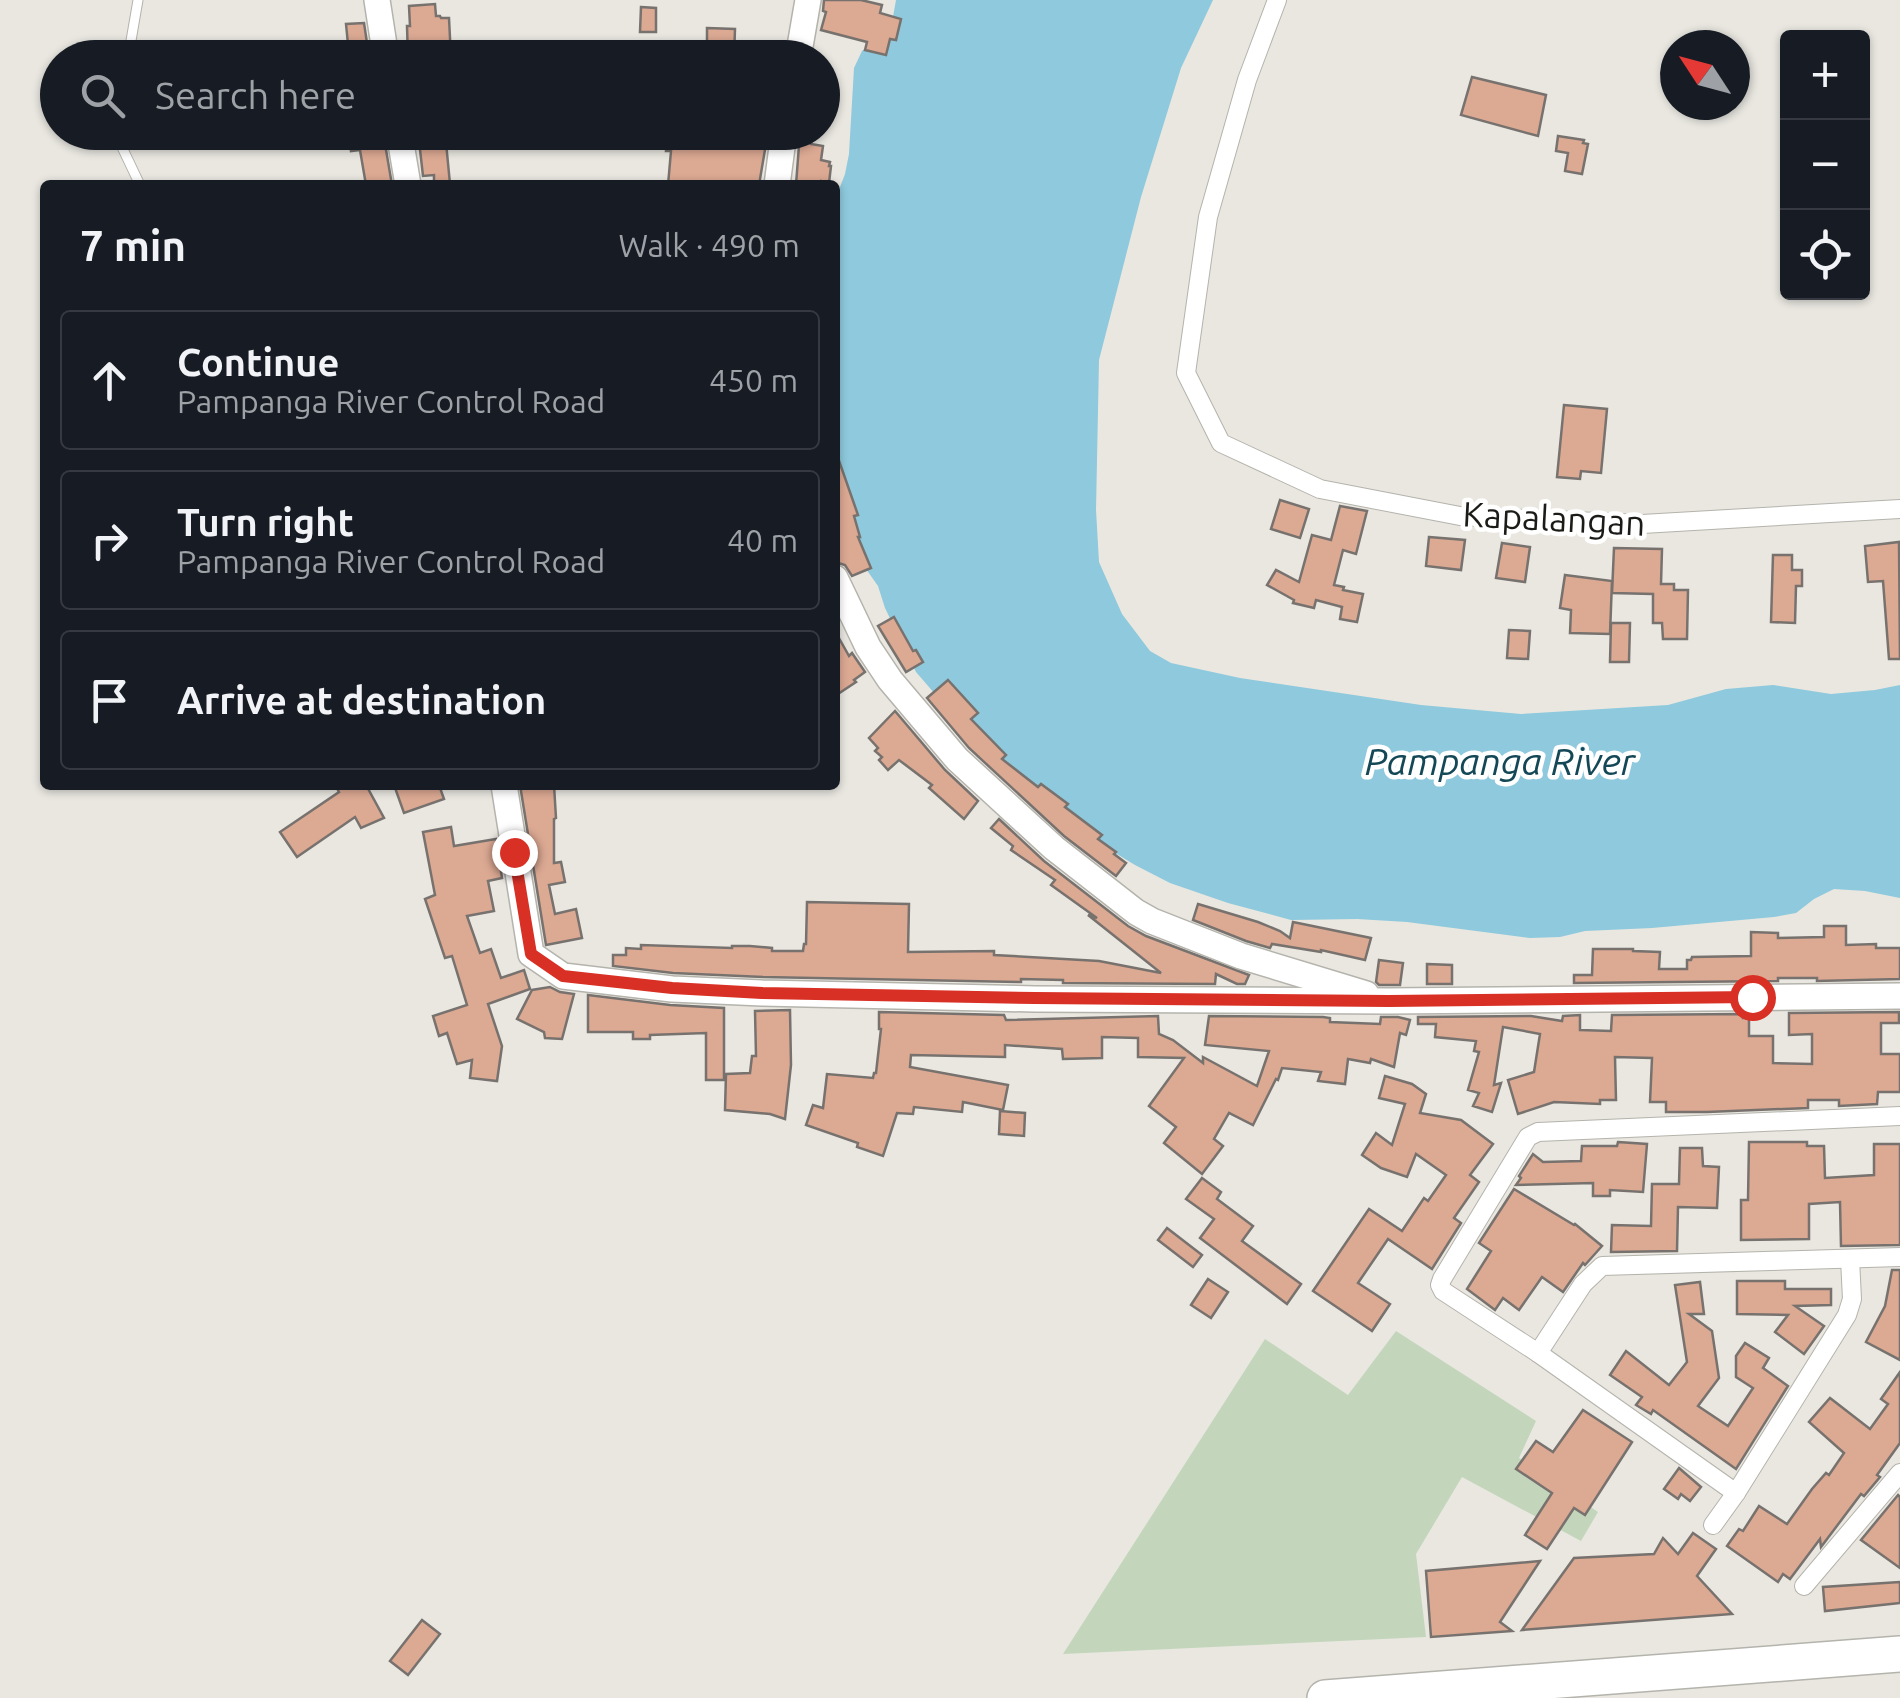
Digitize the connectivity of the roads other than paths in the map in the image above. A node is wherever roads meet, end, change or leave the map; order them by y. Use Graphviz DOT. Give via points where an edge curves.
graph roads {
  1 [pos="138,0"];
  2 [pos="376,0"];
  3 [pos="808,0"];
  4 [pos="1278,0"];
  5 [pos="131,40"];
  6 [pos="383,40"];
  7 [pos="801,40"];
  8 [pos="124,150"];
  9 [pos="402,150"];
  10 [pos="782,150"];
  11 [pos="138,180"];
  12 [pos="407,180"];
  13 [pos="778,180"];
  14 [pos="1900,509"];
  15 [pos="840,588"];
  16 [pos="505,790"];
  17 [pos="1900,996"];
  18 [pos="1389,1001"];
  19 [pos="1900,1116"];
  20 [pos="1900,1257"];
  21 [pos="1850,1259"];
  22 [pos="1538,1353"];
  23 [pos="1898,1481"];
  24 [pos="1736,1492"];
  25 [pos="1713,1525"];
  26 [pos="1804,1586"];
  27 [pos="1900,1654"];
  28 [pos="1325,1698"];
  1 -- 5 [label="lane"];
  2 -- 6 [label="main road"];
  3 -- 7 [label="main road"];
  4 -- 14 [label="street, Kapalangan" via="1208,217 1186,373 1221,443 1320,489 1460,516 1642,524"];
  8 -- 11 [label="lane"];
  9 -- 12 [label="main road"];
  10 -- 13 [label="main road"];
  15 -- 18 [label="main road" via="890,680 957,758 1136,912 1242,956"];
  16 -- 18 [label="main road" via="531,954 563,976 762,993"];
  17 -- 18 [label="main road"];
  19 -- 22 [label="street" via="1528,1137 1440,1285"];
  20 -- 21 [label="street"];
  21 -- 22 [label="street" via="1602,1266 1582,1284"];
  21 -- 24 [label="street" via="1847,1315"];
  22 -- 24 [label="street"];
  23 -- 26 [label="street"];
  24 -- 25 [label="street"];
  27 -- 28 [label="highway"];
}
